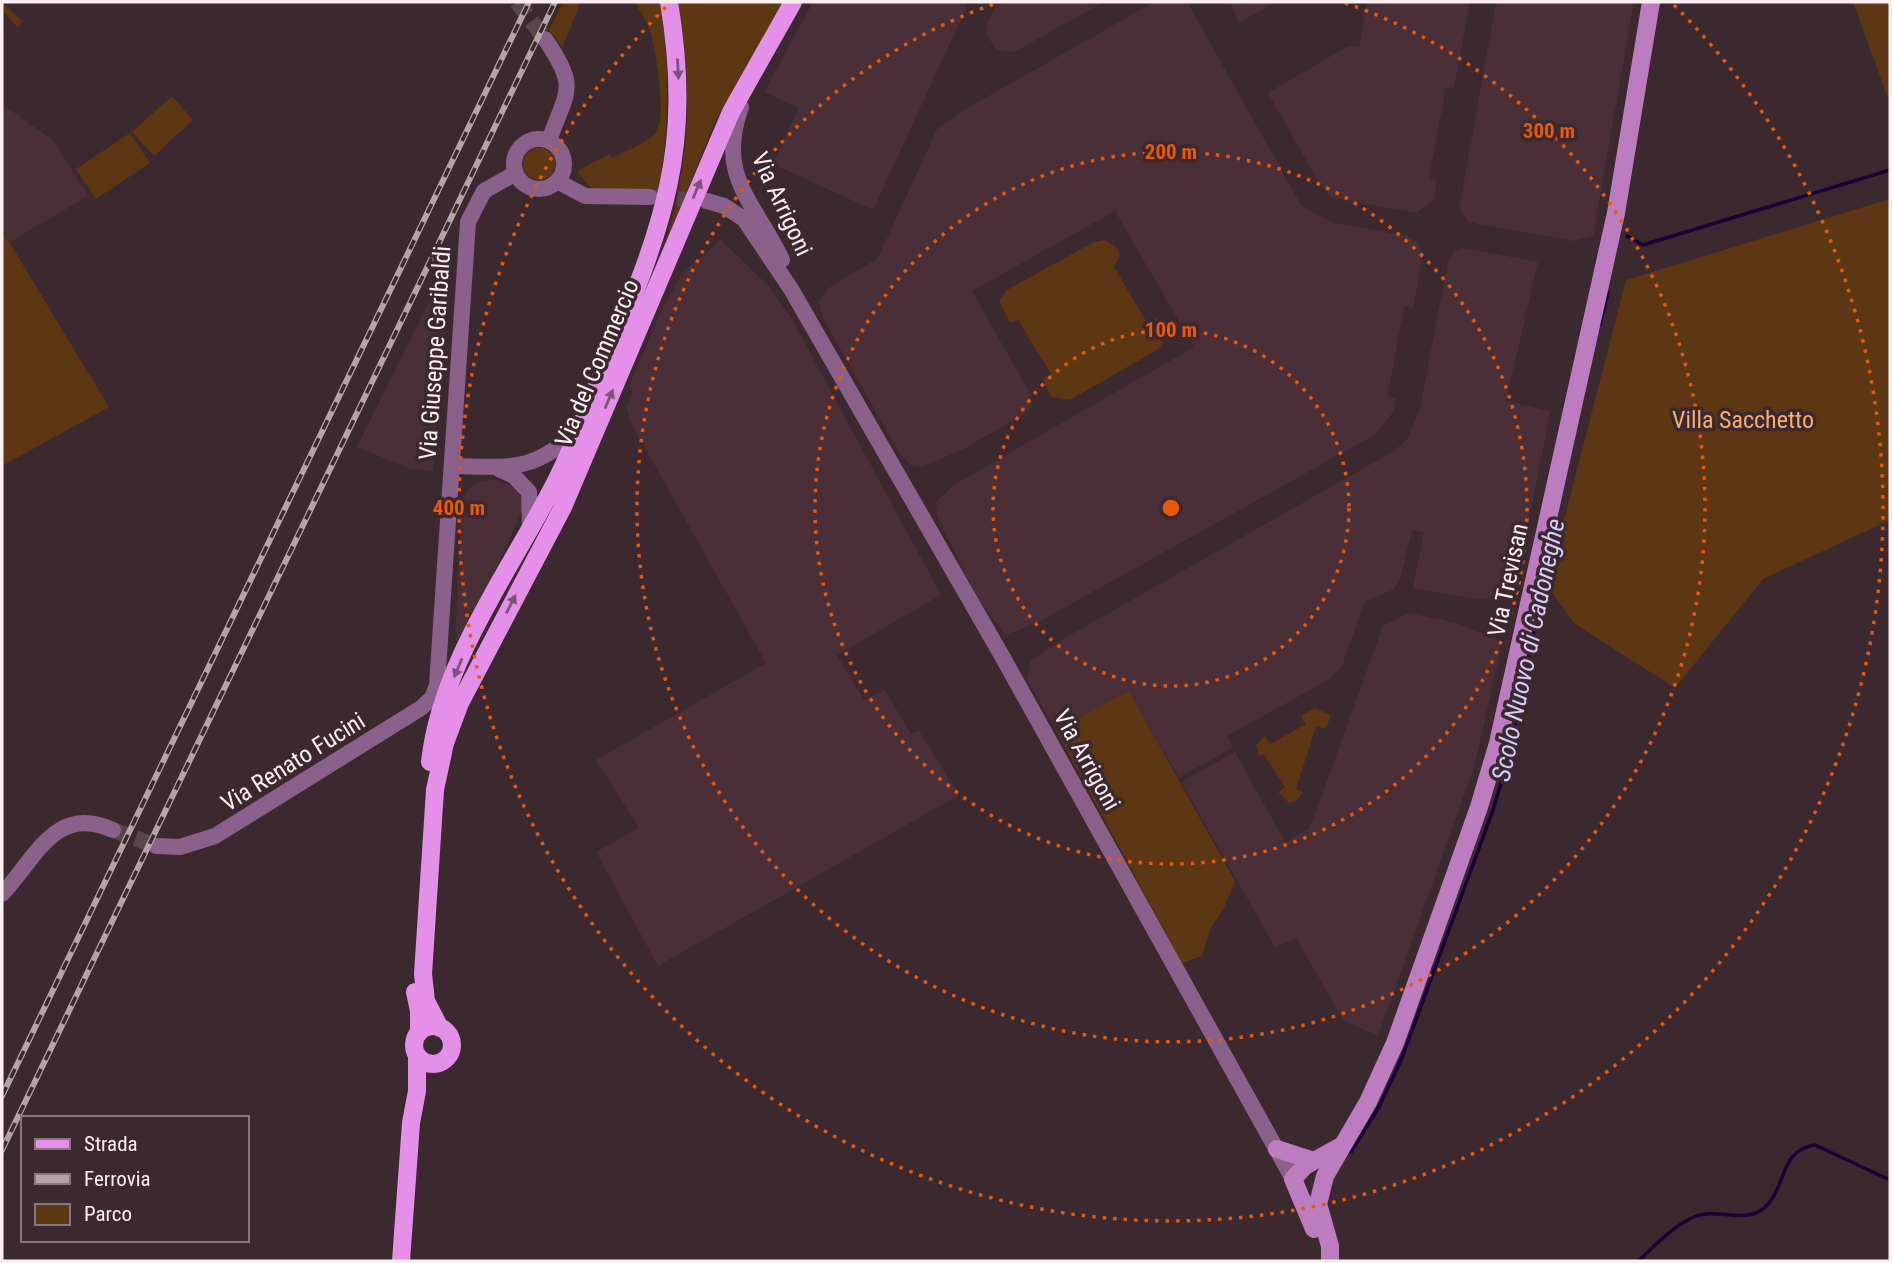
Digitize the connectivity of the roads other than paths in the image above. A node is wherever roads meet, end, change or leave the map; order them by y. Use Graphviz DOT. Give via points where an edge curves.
graph roads {
  1 [pos="669,2"];
  2 [pos="793,2"];
  3 [pos="1651,2"];
  4 [pos="545,39"];
  5 [pos="759,61"];
  6 [pos="549,141"];
  7 [pos="516,173"];
  8 [pos="557,181"];
  9 [pos="650,197"];
  10 [pos="707,201"];
  11 [pos="791,289"];
  12 [pos="577,432"];
  13 [pos="452,466"];
  14 [pos="499,469"];
  15 [pos="530,527"];
  16 [pos="438,685"];
  17 [pos="439,739"];
  18 [pos="113,830"];
  19 [pos="156,846"];
  20 [pos="2,894"];
  21 [pos="440,1028"];
  22 [pos="419,1033"];
  23 [pos="418,1056"];
  24 [pos="440,1063"];
  25 [pos="417,1091"];
  26 [pos="1277,1149"];
  27 [pos="1321,1165"];
  28 [pos="1293,1179"];
  29 [pos="401,1261"];
  30 [pos="1328,1261"];
  1 -- 12 [label="main road, Via del Commercio, one-way" via="679,95 671,185 648,261"];
  2 -- 5 [label="main road, Via del Commercio"];
  3 -- 27 [label="main road, Via Trevisan" via="1615,213 1488,778 1395,1043 1368,1102 1341,1146"];
  4 -- 6 [label="street" via="568,80 561,115"];
  5 -- 11 [label="street, Via Arrigoni" via="734,129 732,160 783,261"];
  17 -- 5 [label="main road, Via del Commercio, one-way" via="563,507 698,184"];
  6 -- 7 [label="street" via="533,140 520,149 514,163"];
  6 -- 8 [label="street" via="563,157"];
  7 -- 8 [label="street" via="534,188"];
  7 -- 13 [label="street, Via Giuseppe Garibaldi" via="484,191 468,222"];
  8 -- 9 [label="street" via="585,196"];
  10 -- 11 [label="street, Via Arrigoni" via="744,219"];
  11 -- 26 [label="street, Via Arrigoni"];
  12 -- 14 [label="street" via="534,462"];
  12 -- 15 [label="main road, Via del Commercio"];
  13 -- 14 [label="street"];
  13 -- 16 [label="street, Via Giuseppe Garibaldi"];
  14 -- 15 [label="street" via="514,475 529,492"];
  15 -- 17 [label="main road, Via del Commercio, one-way" via="461,659"];
  16 -- 19 [label="street, Via Renato Fucini" via="421,708 232,828 190,846"];
  17 -- 21 [label="main road" via="423,974 426,1001"];
  17 -- 22 [label="main road" via="422,840 415,941"];
  18 -- 20 [label="street" via="89,823 61,828"];
  21 -- 22 [label="main road"];
  21 -- 24 [label="main road" via="452,1045"];
  22 -- 23 [label="main road" via="415,1041"];
  23 -- 24 [label="main road" via="424,1062"];
  23 -- 25 [label="main road"];
  24 -- 25 [label="main road"];
  25 -- 29 [label="main road"];
  26 -- 27 [label="main road"];
  26 -- 28 [label="street, Via Arrigoni"];
  27 -- 28 [label="main road" via="1308,1179"];
  27 -- 30 [label="main road, Via Trevisan" via="1318,1204 1330,1246"];
  28 -- 30 [label="main road, Via Arrigoni"];
}
